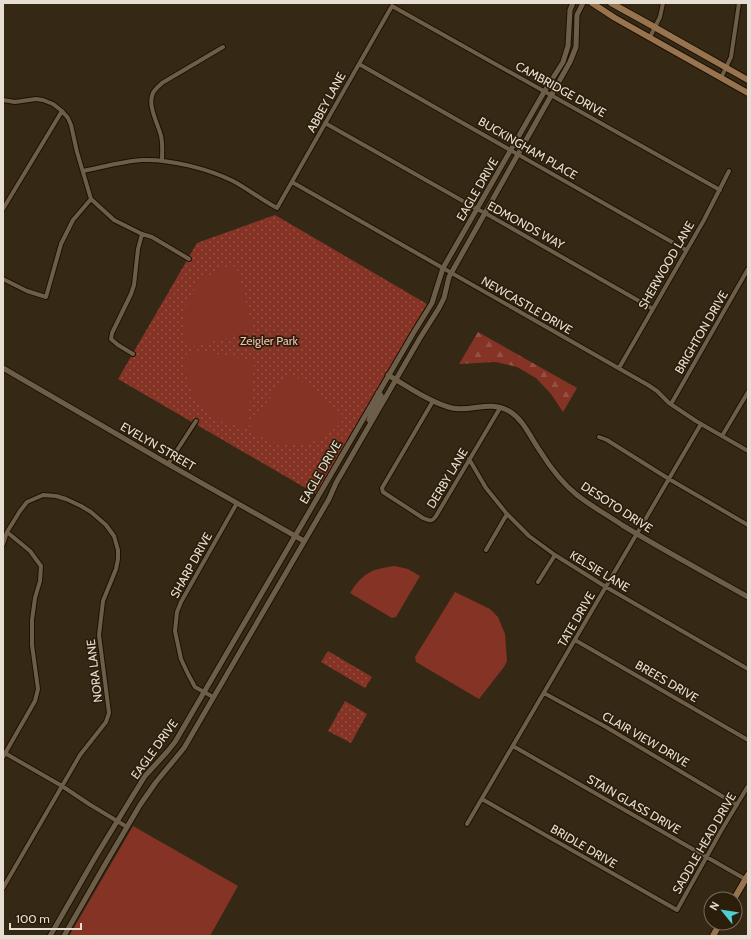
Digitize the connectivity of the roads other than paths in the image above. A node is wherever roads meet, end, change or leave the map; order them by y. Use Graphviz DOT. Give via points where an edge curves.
graph roads {
  1 [pos="573,3"];
  2 [pos="583,3"];
  3 [pos="592,3"];
  4 [pos="611,3"];
  5 [pos="663,3"];
  6 [pos="739,3"];
  7 [pos="392,6"];
  8 [pos="655,27"];
  9 [pos="650,37"];
  10 [pos="223,47"];
  11 [pos="359,64"];
  12 [pos="726,67"];
  13 [pos="721,78"];
  14 [pos="748,80"];
  15 [pos="544,92"];
  16 [pos="748,93"];
  17 [pos="551,96"];
  18 [pos="3,100"];
  19 [pos="62,111"];
  20 [pos="325,124"];
  21 [pos="511,150"];
  22 [pos="518,154"];
  23 [pos="162,161"];
  24 [pos="729,170"];
  25 [pos="83,171"];
  26 [pos="292,182"];
  27 [pos="720,190"];
  28 [pos="91,199"];
  29 [pos="3,209"];
  30 [pos="477,209"];
  31 [pos="485,213"];
  32 [pos="142,234"];
  33 [pos="686,250"];
  34 [pos="189,259"];
  35 [pos="443,268"];
  36 [pos="748,269"];
  37 [pos="451,273"];
  38 [pos="3,280"];
  39 [pos="432,304"];
  40 [pos="439,308"];
  41 [pos="653,309"];
  42 [pos="133,354"];
  43 [pos="3,368"];
  44 [pos="619,368"];
  45 [pos="388,375"];
  46 [pos="396,380"];
  47 [pos="748,392"];
  48 [pos="378,393"];
  49 [pos="433,401"];
  50 [pos="671,404"];
  51 [pos="500,408"];
  52 [pos="196,421"];
  53 [pos="701,424"];
  54 [pos="722,436"];
  55 [pos="599,437"];
  56 [pos="362,438"];
  57 [pos="748,451"];
  58 [pos="469,459"];
  59 [pos="168,464"];
  60 [pos="669,480"];
  61 [pos="321,490"];
  62 [pos="331,496"];
  63 [pos="236,503"];
  64 [pos="507,514"];
  65 [pos="748,525"];
  66 [pos="7,532"];
  67 [pos="637,534"];
  68 [pos="295,536"];
  69 [pos="304,541"];
  70 [pos="3,544"];
  71 [pos="486,550"];
  72 [pos="555,556"];
  73 [pos="538,582"];
  74 [pos="606,587"];
  75 [pos="748,597"];
  76 [pos="252,610"];
  77 [pos="260,615"];
  78 [pos="575,640"];
  79 [pos="748,669"];
  80 [pos="204,692"];
  81 [pos="544,693"];
  82 [pos="213,697"];
  83 [pos="748,740"];
  84 [pos="513,746"];
  85 [pos="4,754"];
  86 [pos="62,786"];
  87 [pos="748,786"];
  88 [pos="482,799"];
  89 [pos="737,805"];
  90 [pos="118,821"];
  91 [pos="467,824"];
  92 [pos="127,827"];
  93 [pos="707,858"];
  94 [pos="747,877"];
  95 [pos="3,888"];
  96 [pos="739,891"];
  97 [pos="677,910"];
  98 [pos="50,936"];
  99 [pos="64,936"];
  1 -- 15 [label="street, EAGLE DRIVE" via="570,10 566,53"];
  2 -- 17 [label="street, EAGLE DRIVE" via="577,15 574,54"];
  3 -- 9 [label="main road"];
  4 -- 8 [label="main road"];
  5 -- 8 [label="street"];
  6 -- 12 [label="street" via="731,57"];
  7 -- 11 [label="street, ABBEY LANE"];
  7 -- 15 [label="street, CAMBRIDGE DRIVE"];
  8 -- 9 [label="street"];
  8 -- 12 [label="main road"];
  9 -- 13 [label="main road"];
  10 -- 23 [label="street" via="162,83 155,90 152,100 153,113 163,145"];
  11 -- 20 [label="street, ABBEY LANE"];
  11 -- 21 [label="street, BUCKINGHAM PLACE"];
  12 -- 13 [label="street"];
  12 -- 14 [label="main road"];
  13 -- 16 [label="main road"];
  15 -- 17 [label="street, CAMBRIDGE DRIVE"];
  15 -- 21 [label="street, EAGLE DRIVE"];
  17 -- 22 [label="street, EAGLE DRIVE"];
  17 -- 27 [label="street, CAMBRIDGE DRIVE"];
  18 -- 19 [label="street" via="43,100"];
  19 -- 25 [label="street" via="71,125"];
  19 -- 29 [label="street"];
  20 -- 26 [label="street, ABBEY LANE"];
  20 -- 30 [label="street, EDMONDS WAY"];
  21 -- 22 [label="street, BUCKINGHAM PLACE"];
  21 -- 30 [label="street, EAGLE DRIVE"];
  22 -- 31 [label="street, EAGLE DRIVE"];
  22 -- 33 [label="street, BUCKINGHAM PLACE"];
  23 -- 25 [label="street" via="125,162"];
  23 -- 26 [label="street, ABBEY LANE" via="190,166 233,181 277,208"];
  24 -- 27 [label="street, SHERWOOD LANE"];
  25 -- 28 [label="street"];
  26 -- 35 [label="street, NEWCASTLE DRIVE"];
  27 -- 33 [label="street, SHERWOOD LANE"];
  28 -- 32 [label="street" via="114,220"];
  28 -- 38 [label="street" via="73,220 61,244 46,297"];
  30 -- 31 [label="street, EDMONDS WAY"];
  30 -- 35 [label="street, EAGLE DRIVE"];
  31 -- 37 [label="street, EAGLE DRIVE"];
  31 -- 41 [label="street, EDMONDS WAY"];
  32 -- 34 [label="street" via="152,237"];
  32 -- 42 [label="street" via="134,285 111,338"];
  33 -- 41 [label="street, SHERWOOD LANE"];
  35 -- 37 [label="street, NEWCASTLE DRIVE"];
  35 -- 39 [label="street, EAGLE DRIVE"];
  36 -- 50 [label="street, BRIGHTON DRIVE"];
  37 -- 40 [label="street, EAGLE DRIVE"];
  37 -- 44 [label="street, NEWCASTLE DRIVE"];
  39 -- 40 [label="street"];
  39 -- 45 [label="street, EAGLE DRIVE"];
  40 -- 46 [label="street, EAGLE DRIVE"];
  41 -- 44 [label="street, SHERWOOD LANE"];
  43 -- 59 [label="street, EVELYN STREET"];
  44 -- 50 [label="street, NEWCASTLE DRIVE" via="657,391"];
  45 -- 46 [label="street, DESOTO DRIVE"];
  45 -- 48 [label="street, EAGLE DRIVE"];
  46 -- 49 [label="street, DESOTO DRIVE"];
  46 -- 56 [label="street, EAGLE DRIVE"];
  47 -- 54 [label="street"];
  48 -- 56 [label="street" via="381,397"];
  48 -- 61 [label="street, EAGLE DRIVE"];
  49 -- 51 [label="street, DESOTO DRIVE" via="462,409 485,406"];
  49 -- 58 [label="street, DERBY LANE" via="384,482 383,492 423,518 433,520"];
  50 -- 53 [label="street, NEWCASTLE DRIVE"];
  51 -- 58 [label="street, DERBY LANE"];
  51 -- 67 [label="street, DESOTO DRIVE" via="519,419 552,468 576,494"];
  52 -- 59 [label="street"];
  53 -- 54 [label="street, NEWCASTLE DRIVE"];
  53 -- 60 [label="street, TATE DRIVE"];
  54 -- 57 [label="street, NEWCASTLE DRIVE"];
  55 -- 60 [label="street"];
  56 -- 62 [label="street, EAGLE DRIVE"];
  58 -- 64 [label="street, KELSIE LANE" via="486,488"];
  59 -- 63 [label="street, EVELYN STREET"];
  60 -- 65 [label="street"];
  60 -- 67 [label="street, TATE DRIVE"];
  61 -- 62 [label="street"];
  61 -- 68 [label="street, EAGLE DRIVE"];
  62 -- 69 [label="street, EAGLE DRIVE"];
  63 -- 68 [label="street, EVELYN STREET"];
  63 -- 80 [label="street, SHARP DRIVE" via="177,612 175,631 181,659 195,688"];
  64 -- 71 [label="street"];
  64 -- 72 [label="street, KELSIE LANE" via="529,536"];
  66 -- 70 [label="street, NORA LANE"];
  66 -- 85 [label="street" via="30,551 41,566 32,620 32,645 38,689 35,701"];
  66 -- 86 [label="street, NORA LANE" via="27,502 44,495 56,496 81,506 106,525 114,536 118,550 116,569 103,601 99,635 109,713 106,722 80,755"];
  67 -- 74 [label="street, TATE DRIVE"];
  67 -- 75 [label="street, DESOTO DRIVE"];
  68 -- 69 [label="street, EVELYN STREET"];
  68 -- 76 [label="street, EAGLE DRIVE"];
  69 -- 77 [label="street, EAGLE DRIVE"];
  72 -- 73 [label="street"];
  72 -- 74 [label="street, KELSIE LANE"];
  74 -- 78 [label="street, TATE DRIVE"];
  74 -- 79 [label="street, KELSIE LANE"];
  76 -- 77 [label="street"];
  76 -- 80 [label="street, EAGLE DRIVE"];
  77 -- 82 [label="street, EAGLE DRIVE"];
  78 -- 81 [label="street, TATE DRIVE"];
  78 -- 83 [label="street, BREES DRIVE"];
  80 -- 82 [label="street, SHARP DRIVE"];
  80 -- 90 [label="street, EAGLE DRIVE" via="175,742 145,776"];
  81 -- 84 [label="street, TATE DRIVE"];
  81 -- 89 [label="street, CLAIR VIEW DRIVE"];
  82 -- 92 [label="street, EAGLE DRIVE" via="184,748 156,782"];
  84 -- 88 [label="street, TATE DRIVE"];
  84 -- 93 [label="street, STAIN GLASS DRIVE"];
  85 -- 86 [label="street"];
  86 -- 90 [label="street"];
  86 -- 95 [label="street, NORA LANE"];
  87 -- 89 [label="street, SADDLE HEAD DRIVE"];
  88 -- 91 [label="street, TATE DRIVE"];
  88 -- 97 [label="street, BRIDLE DRIVE"];
  89 -- 93 [label="street, SADDLE HEAD DRIVE"];
  90 -- 92 [label="street"];
  90 -- 98 [label="street, EAGLE DRIVE"];
  92 -- 99 [label="street, EAGLE DRIVE"];
  93 -- 94 [label="street, STAIN GLASS DRIVE"];
  93 -- 97 [label="street, SADDLE HEAD DRIVE"];
  94 -- 96 [label="main road"];
}
